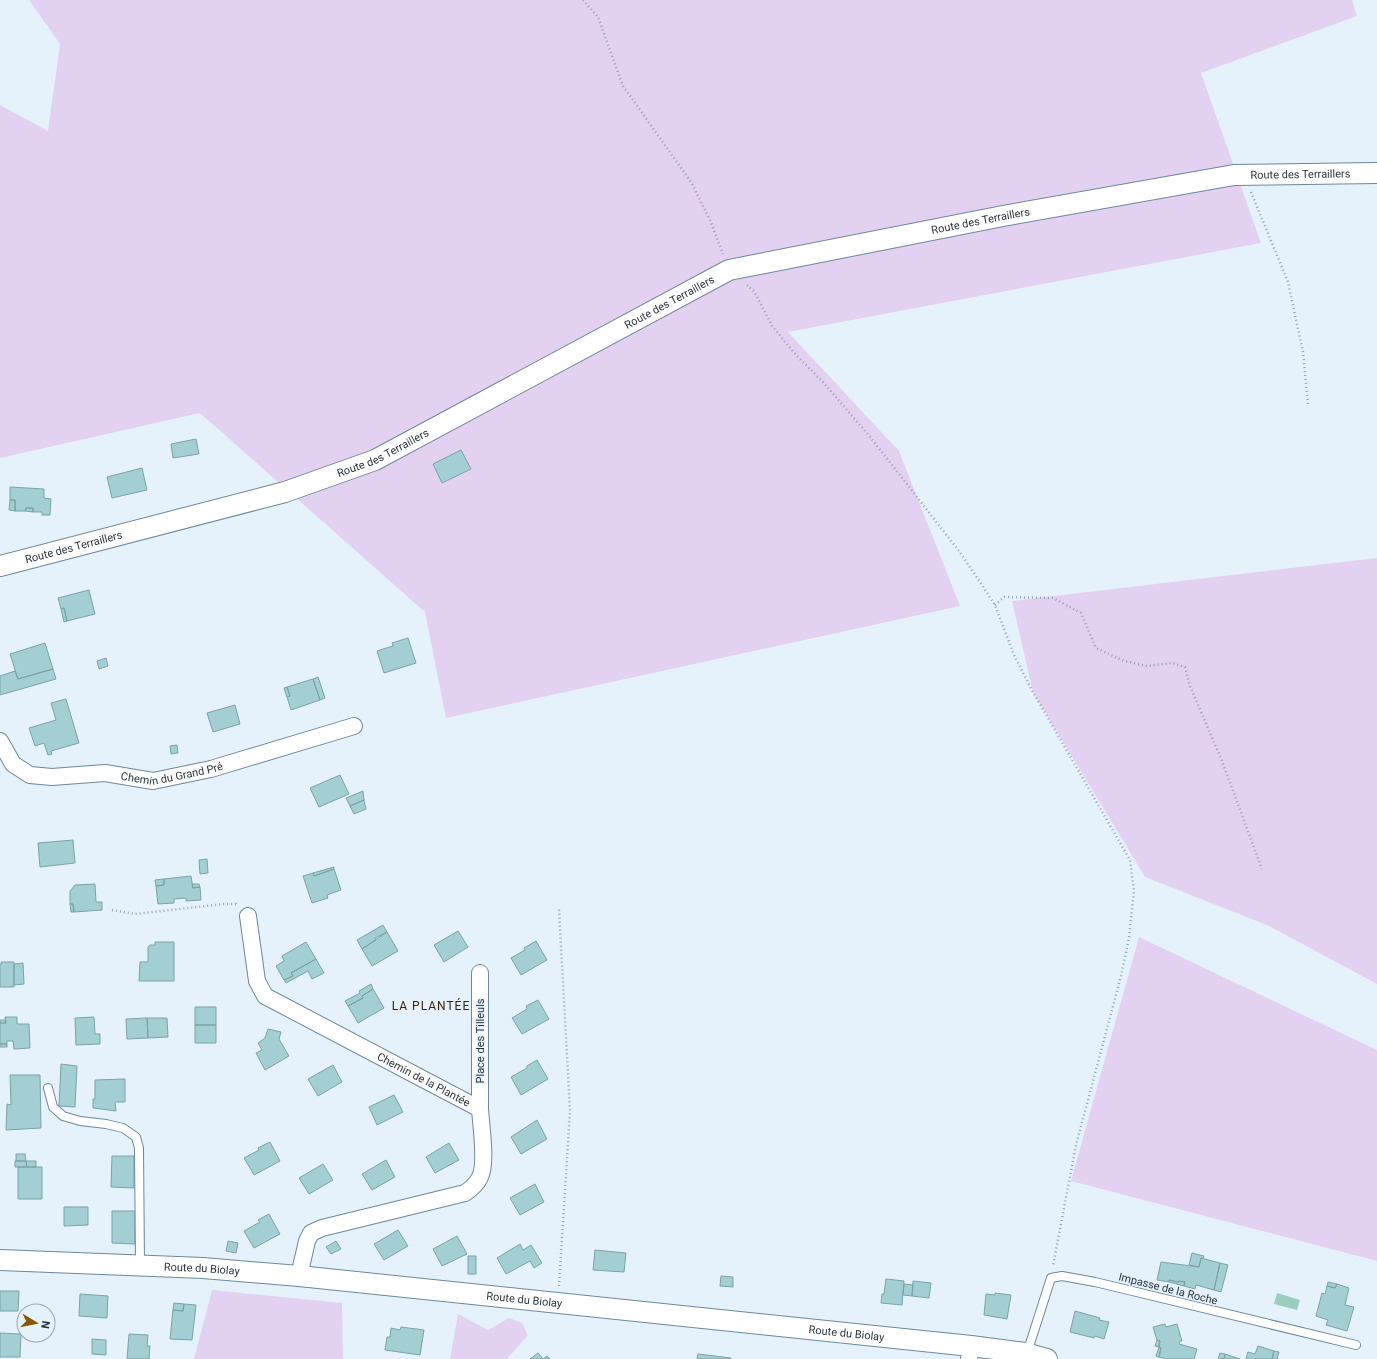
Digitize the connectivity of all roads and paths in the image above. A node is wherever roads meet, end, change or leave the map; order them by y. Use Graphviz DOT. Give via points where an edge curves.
graph roads {
  1 [pos="583,0"];
  2 [pos="1377,173"];
  3 [pos="1244,175"];
  4 [pos="729,270"];
  5 [pos="1308,404"];
  6 [pos="0,566"];
  7 [pos="995,605"];
  8 [pos="354,726"];
  9 [pos="0,741"];
  10 [pos="1262,869"];
  11 [pos="559,909"];
  12 [pos="112,910"];
  13 [pos="248,916"];
  14 [pos="480,973"];
  15 [pos="48,1088"];
  16 [pos="480,1109"];
  17 [pos="0,1260"];
  18 [pos="140,1265"];
  19 [pos="299,1276"];
  20 [pos="1051,1278"];
  21 [pos="558,1302"];
  22 [pos="1356,1345"];
  23 [pos="970,1353"];
  24 [pos="1026,1353"];
  25 [pos="1047,1359"];
  1 -- 4 [label="path" via="598,17 623,86 691,182 710,220"];
  2 -- 3 [label="street, Route des Terraillers"];
  3 -- 4 [label="street, Route des Terraillers" via="1226,176 1003,216"];
  3 -- 5 [label="path" via="1288,282 1303,352"];
  4 -- 6 [label="street, Route des Terraillers" via="375,460 285,492"];
  4 -- 7 [label="path" via="754,291 772,326 871,438 959,551"];
  7 -- 10 [label="path" via="1004,597 1053,598 1081,613 1096,648 1124,662 1147,666 1172,663 1185,667 1190,686 1222,761"];
  7 -- 20 [label="path" via="1014,655 1033,692 1130,860 1134,891 1129,938 1121,976 1076,1145"];
  8 -- 9 [label="street, Chemin du Grand Pré" via="211,769 153,781 105,774 52,777 30,775 13,764"];
  11 -- 21 [label="path" via="570,1111"];
  12 -- 13 [label="path" via="136,914 236,904"];
  13 -- 16 [label="street, Chemin de la Plantée" via="257,981 265,996"];
  14 -- 16 [label="street, Place des Tilleuls"];
  15 -- 18 [label="lane" via="53,1107 63,1116 123,1128 136,1137 139,1148"];
  16 -- 19 [label="street, Chemin de la Plantée" via="483,1158 481,1177 473,1187 465,1193 322,1228 311,1233"];
  17 -- 18 [label="street, Route du Biolay"];
  18 -- 19 [label="street, Route du Biolay"];
  19 -- 21 [label="street, Route du Biolay"];
  20 -- 22 [label="lane, Impasse de la Roche" via="1062,1276 1095,1282"];
  20 -- 24 [label="lane"];
  21 -- 23 [label="street, Route du Biolay"];
  23 -- 24 [label="street, Route du Biolay"];
  24 -- 25 [label="street, Route du Biolay"];
}
